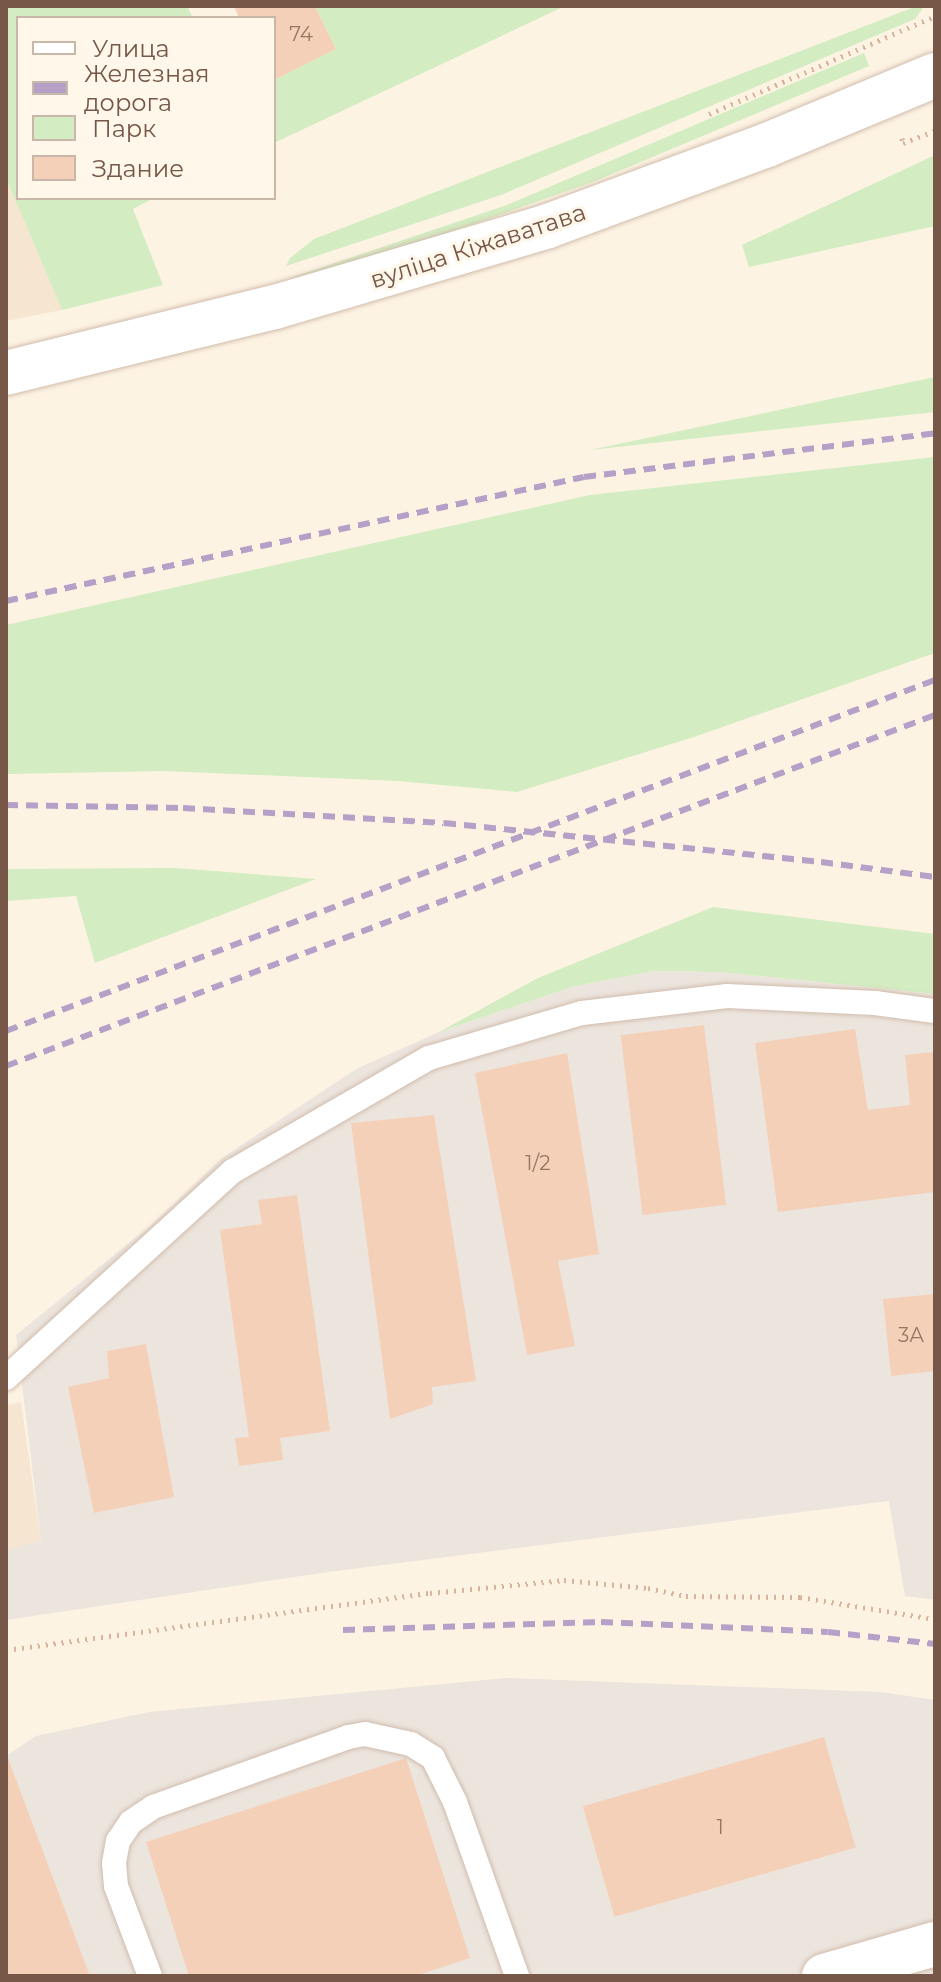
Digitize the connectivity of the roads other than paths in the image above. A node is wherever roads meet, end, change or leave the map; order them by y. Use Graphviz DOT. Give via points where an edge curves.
graph roads {
  1 [pos="935,75"];
  2 [pos="6,373"];
  3 [pos="935,1011"];
  4 [pos="6,1378"];
  5 [pos="935,1944"];
  6 [pos="150,1976"];
  7 [pos="517,1976"];
  8 [pos="824,1976"];
  1 -- 2 [label="main road, вуліца Кіжаватава" via="767,145 517,235 275,307"];
  3 -- 4 [label="lane" via="727,996 582,1013 429,1058 233,1171"];
  5 -- 8 [label="main road"];
  6 -- 7 [label="lane" via="116,1886 118,1841 131,1822 153,1807 365,1734 411,1744 433,1758 455,1802"];
}
